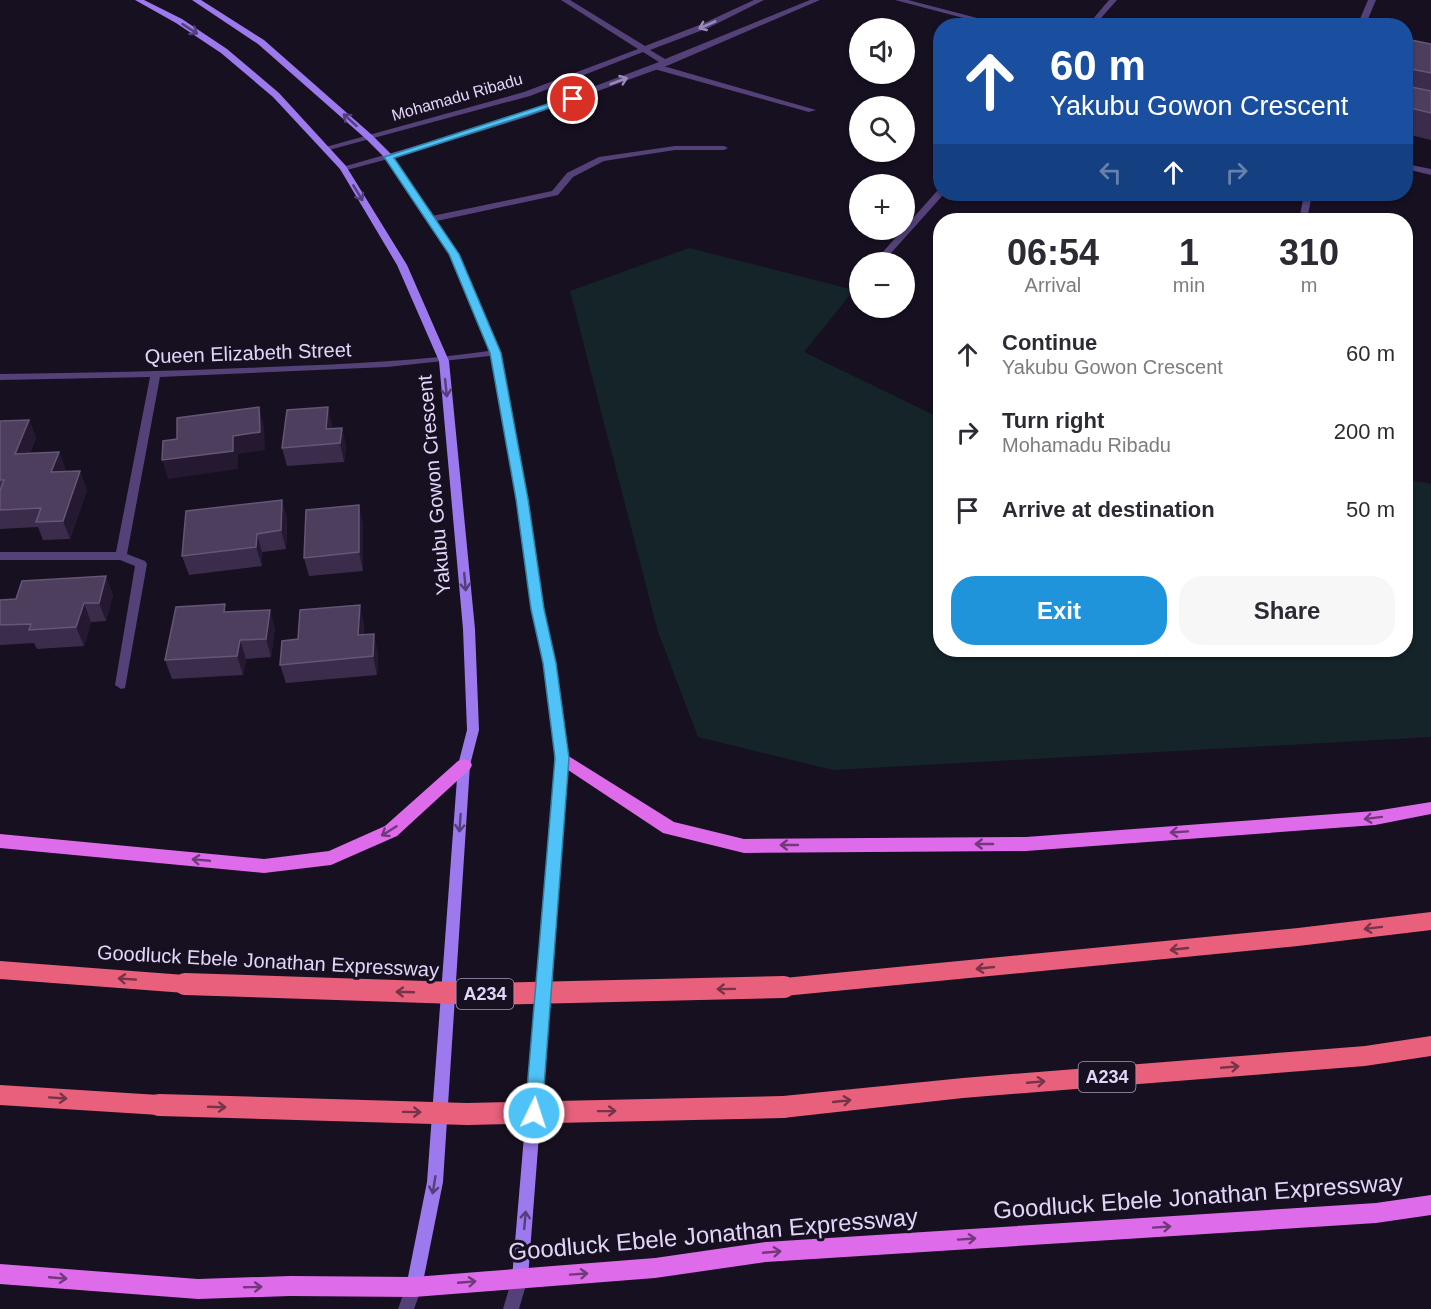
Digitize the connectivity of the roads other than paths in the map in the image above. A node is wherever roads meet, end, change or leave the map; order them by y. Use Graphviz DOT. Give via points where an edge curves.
graph roads {
  1 [pos="139,0"];
  2 [pos="196,0"];
  3 [pos="565,0"];
  4 [pos="760,0"];
  5 [pos="816,0"];
  6 [pos="899,0"];
  7 [pos="1113,0"];
  8 [pos="1372,0"];
  9 [pos="972,18"];
  10 [pos="1097,18"];
  11 [pos="1364,18"];
  12 [pos="644,51"];
  13 [pos="666,63"];
  14 [pos="657,67"];
  15 [pos="812,110"];
  16 [pos="369,137"];
  17 [pos="326,148"];
  18 [pos="724,148"];
  19 [pos="389,157"];
  20 [pos="343,168"];
  21 [pos="1413,168"];
  22 [pos="1431,172"];
  23 [pos="933,201"];
  24 [pos="432,219"];
  25 [pos="887,252"];
  26 [pos="496,353"];
  27 [pos="444,361"];
  28 [pos="154,375"];
  29 [pos="0,377"];
  30 [pos="0,556"];
  31 [pos="121,556"];
  32 [pos="121,685"];
  33 [pos="562,758"];
  34 [pos="464,765"];
  35 [pos="1431,808"];
  36 [pos="0,842"];
  37 [pos="1431,921"];
  38 [pos="0,970"];
  39 [pos="1431,1046"];
  40 [pos="0,1095"];
  41 [pos="1431,1205"];
  42 [pos="0,1274"];
  43 [pos="520,1278"];
  44 [pos="414,1287"];
  45 [pos="406,1309"];
  46 [pos="511,1309"];
  1 -- 17 [label="main road, Yakubu Gowon Crescent, one-way" via="224,51 276,95"];
  16 -- 2 [label="main road, one-way" via="261,42"];
  3 -- 12 [label="street"];
  4 -- 12 [label="street, Mohamadu Ribadu, one-way"];
  5 -- 13 [label="street, Mohamadu Ribadu"];
  6 -- 9 [label="street"];
  7 -- 10 [label="street"];
  8 -- 11 [label="street"];
  12 -- 13 [label="street"];
  12 -- 16 [label="street, Mohamadu Ribadu" via="527,94"];
  13 -- 14 [label="street, Mohamadu Ribadu"];
  14 -- 15 [label="street"];
  19 -- 14 [label="street, Mohamadu Ribadu, one-way" via="552,107"];
  16 -- 17 [label="street, Mohamadu Ribadu"];
  16 -- 19 [label="main road"];
  17 -- 20 [label="main road, Yakubu Gowon Crescent"];
  18 -- 24 [label="street" via="675,148 602,159 570,175 555,193"];
  19 -- 20 [label="street, Mohamadu Ribadu"];
  19 -- 24 [label="main road"];
  20 -- 27 [label="main road, Yakubu Gowon Crescent, one-way" via="402,265"];
  21 -- 22 [label="street"];
  23 -- 25 [label="street"];
  24 -- 26 [label="main road" via="454,254"];
  26 -- 27 [label="street, Queen Elizabeth Street"];
  26 -- 33 [label="main road" via="537,609 550,663"];
  27 -- 28 [label="street, Queen Elizabeth Street"];
  27 -- 34 [label="main road, Yakubu Gowon Crescent, one-way" via="469,629 473,730"];
  28 -- 29 [label="street, Queen Elizabeth Street"];
  28 -- 31 [label="street"];
  30 -- 31 [label="street"];
  31 -- 32 [label="street" via="141,564"];
  35 -- 33 [label="main road, one-way" via="1375,818 1026,844 744,846 669,828"];
  43 -- 33 [label="main road, one-way"];
  34 -- 36 [label="main road, one-way" via="391,831 331,858 264,866"];
  34 -- 44 [label="main road, Yakubu Gowon Crescent, one-way" via="435,1182"];
  37 -- 38 [label="highway, Goodluck Ebele Jonathan Expressway / A234, one-way, bridge" via="784,987 486,994 185,984"];
  40 -- 39 [label="highway, A234, one-way, bridge" via="159,1105 467,1114 783,1107 963,1088 1365,1056"];
  43 -- 41 [label="main road, Goodluck Ebele Jonathan Expressway, one-way" via="655,1268 766,1252 1376,1213"];
  42 -- 44 [label="main road, Goodluck Ebele Jonathan Expressway, one-way" via="198,1289"];
  44 -- 43 [label="main road, Goodluck Ebele Jonathan Expressway, one-way"];
  43 -- 46 [label="street"];
  44 -- 45 [label="street"];
}
